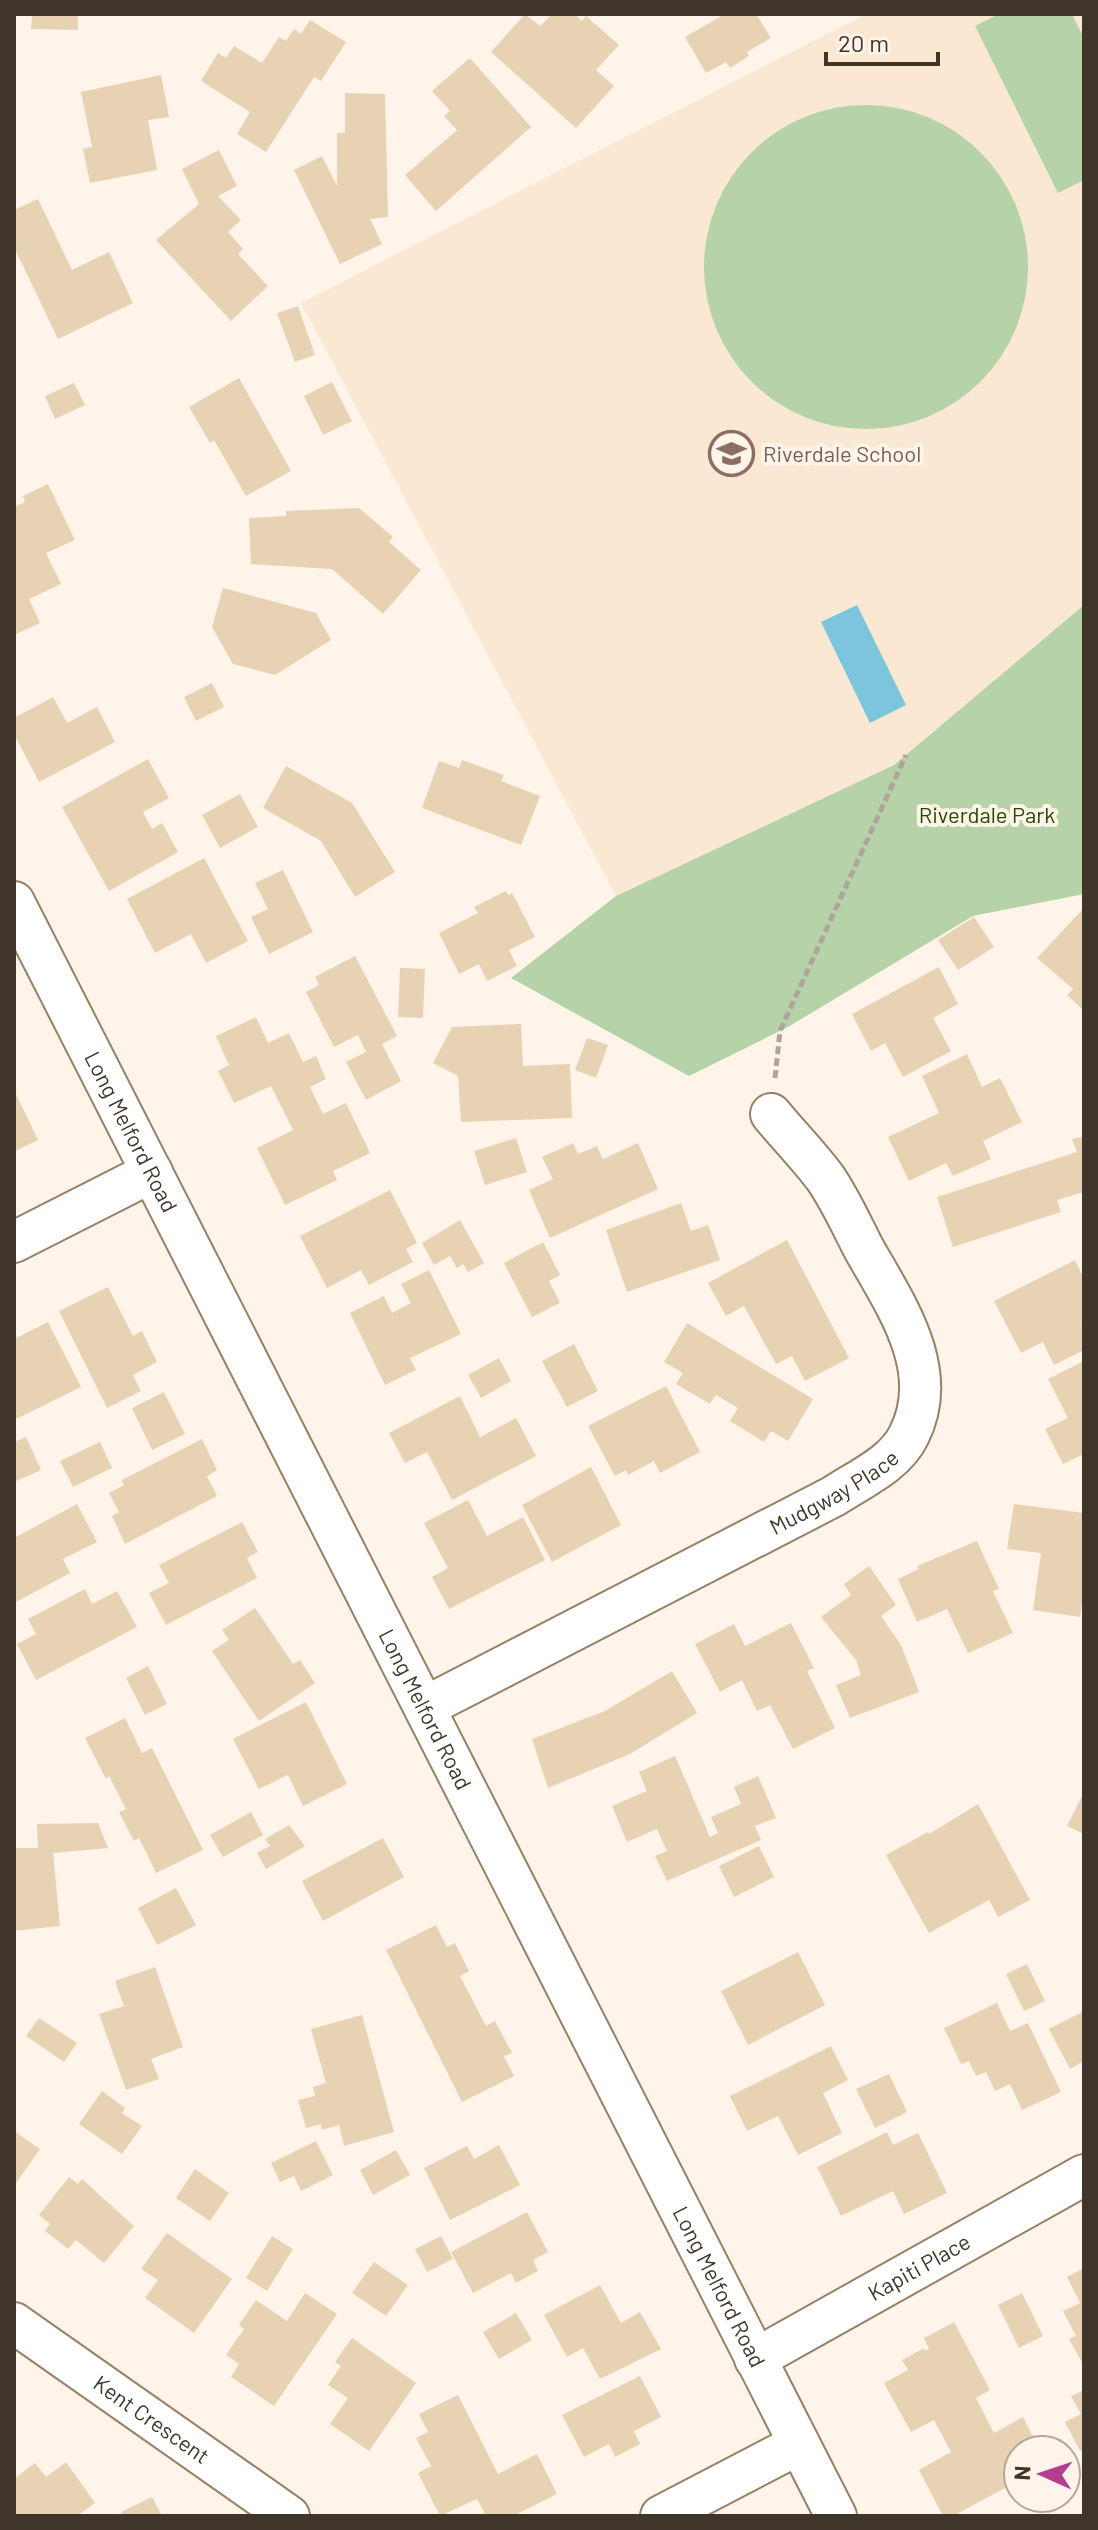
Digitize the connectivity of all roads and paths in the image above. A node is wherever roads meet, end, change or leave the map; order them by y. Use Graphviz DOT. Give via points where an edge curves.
graph roads {
  1 [pos="906,755"];
  2 [pos="14,902"];
  3 [pos="771,1114"];
  4 [pos="152,1172"];
  5 [pos="14,1242"];
  6 [pos="425,1707"];
  7 [pos="1084,2175"];
  8 [pos="14,2323"];
  9 [pos="755,2359"];
  10 [pos="799,2444"];
  11 [pos="289,2516"];
  12 [pos="661,2516"];
  13 [pos="836,2516"];
  1 -- 3 [label="path" via="780,1031"];
  2 -- 4 [label="street, Long Melford Road"];
  3 -- 6 [label="street, Mudgway Place" via="827,1180 903,1320 920,1378 919,1408 909,1437 888,1462 834,1496"];
  4 -- 5 [label="street"];
  4 -- 6 [label="street, Long Melford Road"];
  6 -- 9 [label="street, Long Melford Road"];
  7 -- 9 [label="street, Kapiti Place"];
  8 -- 11 [label="street, Kent Crescent"];
  9 -- 10 [label="street, Long Melford Road"];
  10 -- 12 [label="street"];
  10 -- 13 [label="street, Long Melford Road"];
}
